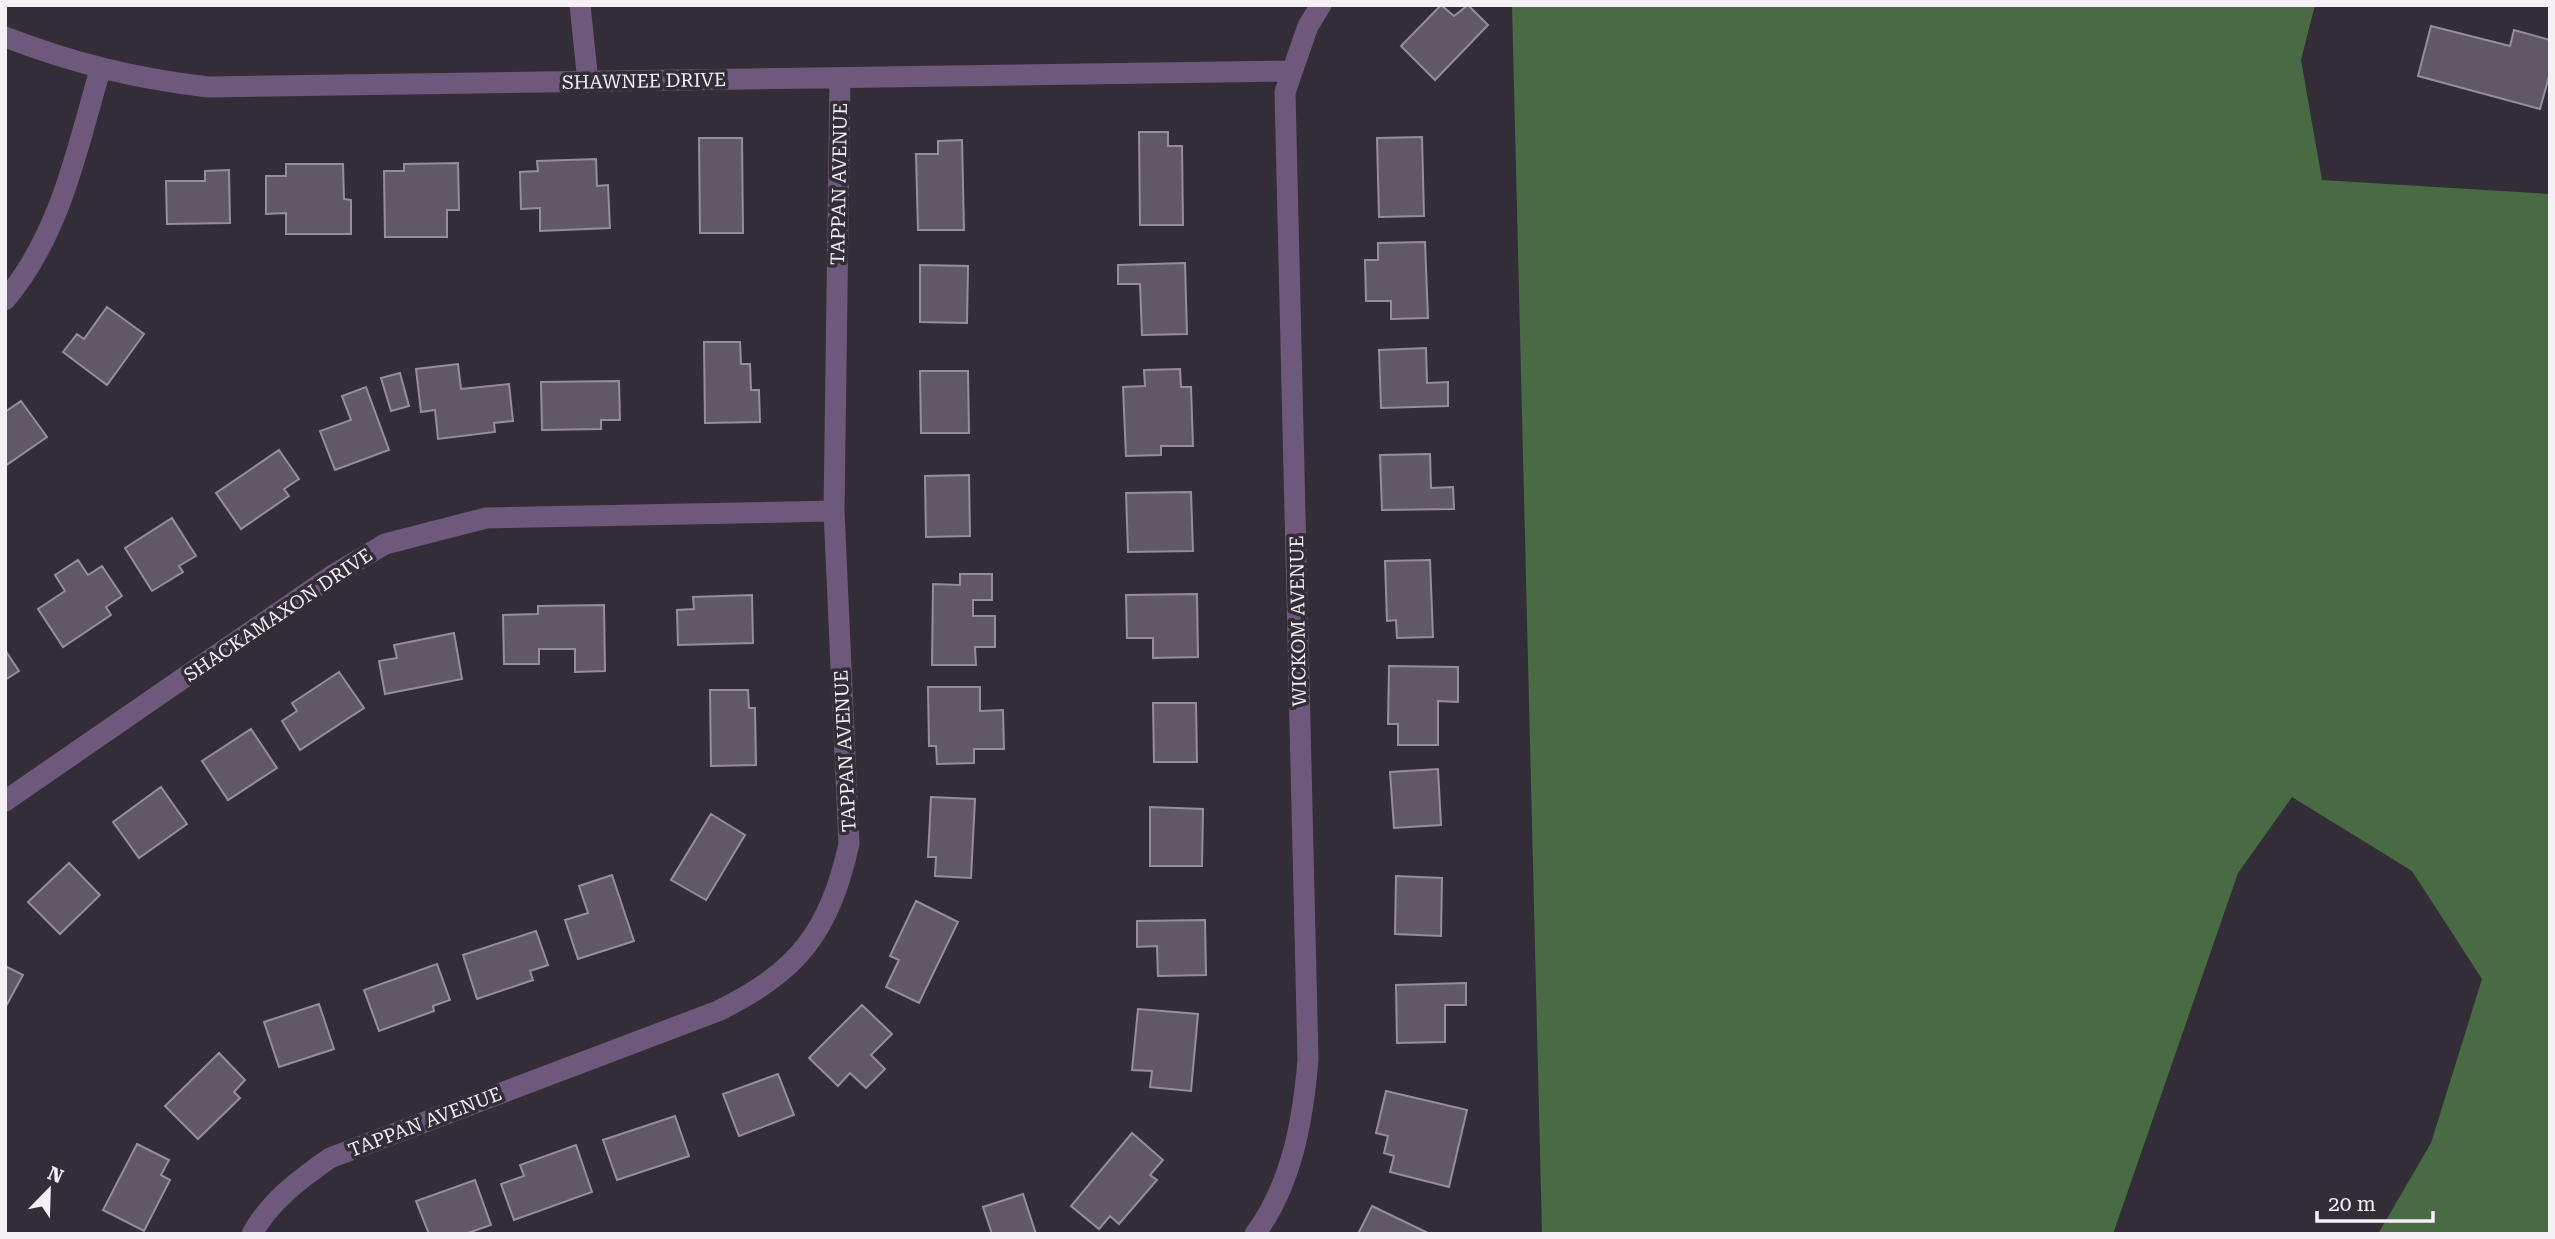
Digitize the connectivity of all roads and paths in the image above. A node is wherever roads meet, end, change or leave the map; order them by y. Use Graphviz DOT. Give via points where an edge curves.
graph roads {
  1 [pos="580,5"];
  2 [pos="1321,5"];
  3 [pos="5,37"];
  4 [pos="100,70"];
  5 [pos="1290,71"];
  6 [pos="840,78"];
  7 [pos="588,82"];
  8 [pos="5,300"];
  9 [pos="834,511"];
  10 [pos="5,800"];
  11 [pos="252,1234"];
  12 [pos="1255,1234"];
  1 -- 7 [label="street"];
  2 -- 5 [label="street, WICKOM AVENUE"];
  3 -- 4 [label="street, SHAWNEE DRIVE"];
  4 -- 7 [label="street, SHAWNEE DRIVE" via="208,87"];
  4 -- 8 [label="street" via="50,231 24,278"];
  5 -- 6 [label="street, SHAWNEE DRIVE"];
  5 -- 12 [label="street, WICKOM AVENUE" via="1286,92 1308,1060 1303,1117 1286,1176"];
  6 -- 7 [label="street, SHAWNEE DRIVE"];
  6 -- 9 [label="street, TAPPAN AVENUE"];
  9 -- 10 [label="street, SHACKAMAXON DRIVE" via="486,519 385,544"];
  9 -- 11 [label="street, TAPPAN AVENUE" via="849,844 839,888 824,919 791,965 756,992 718,1011 330,1158 293,1184"];
}
